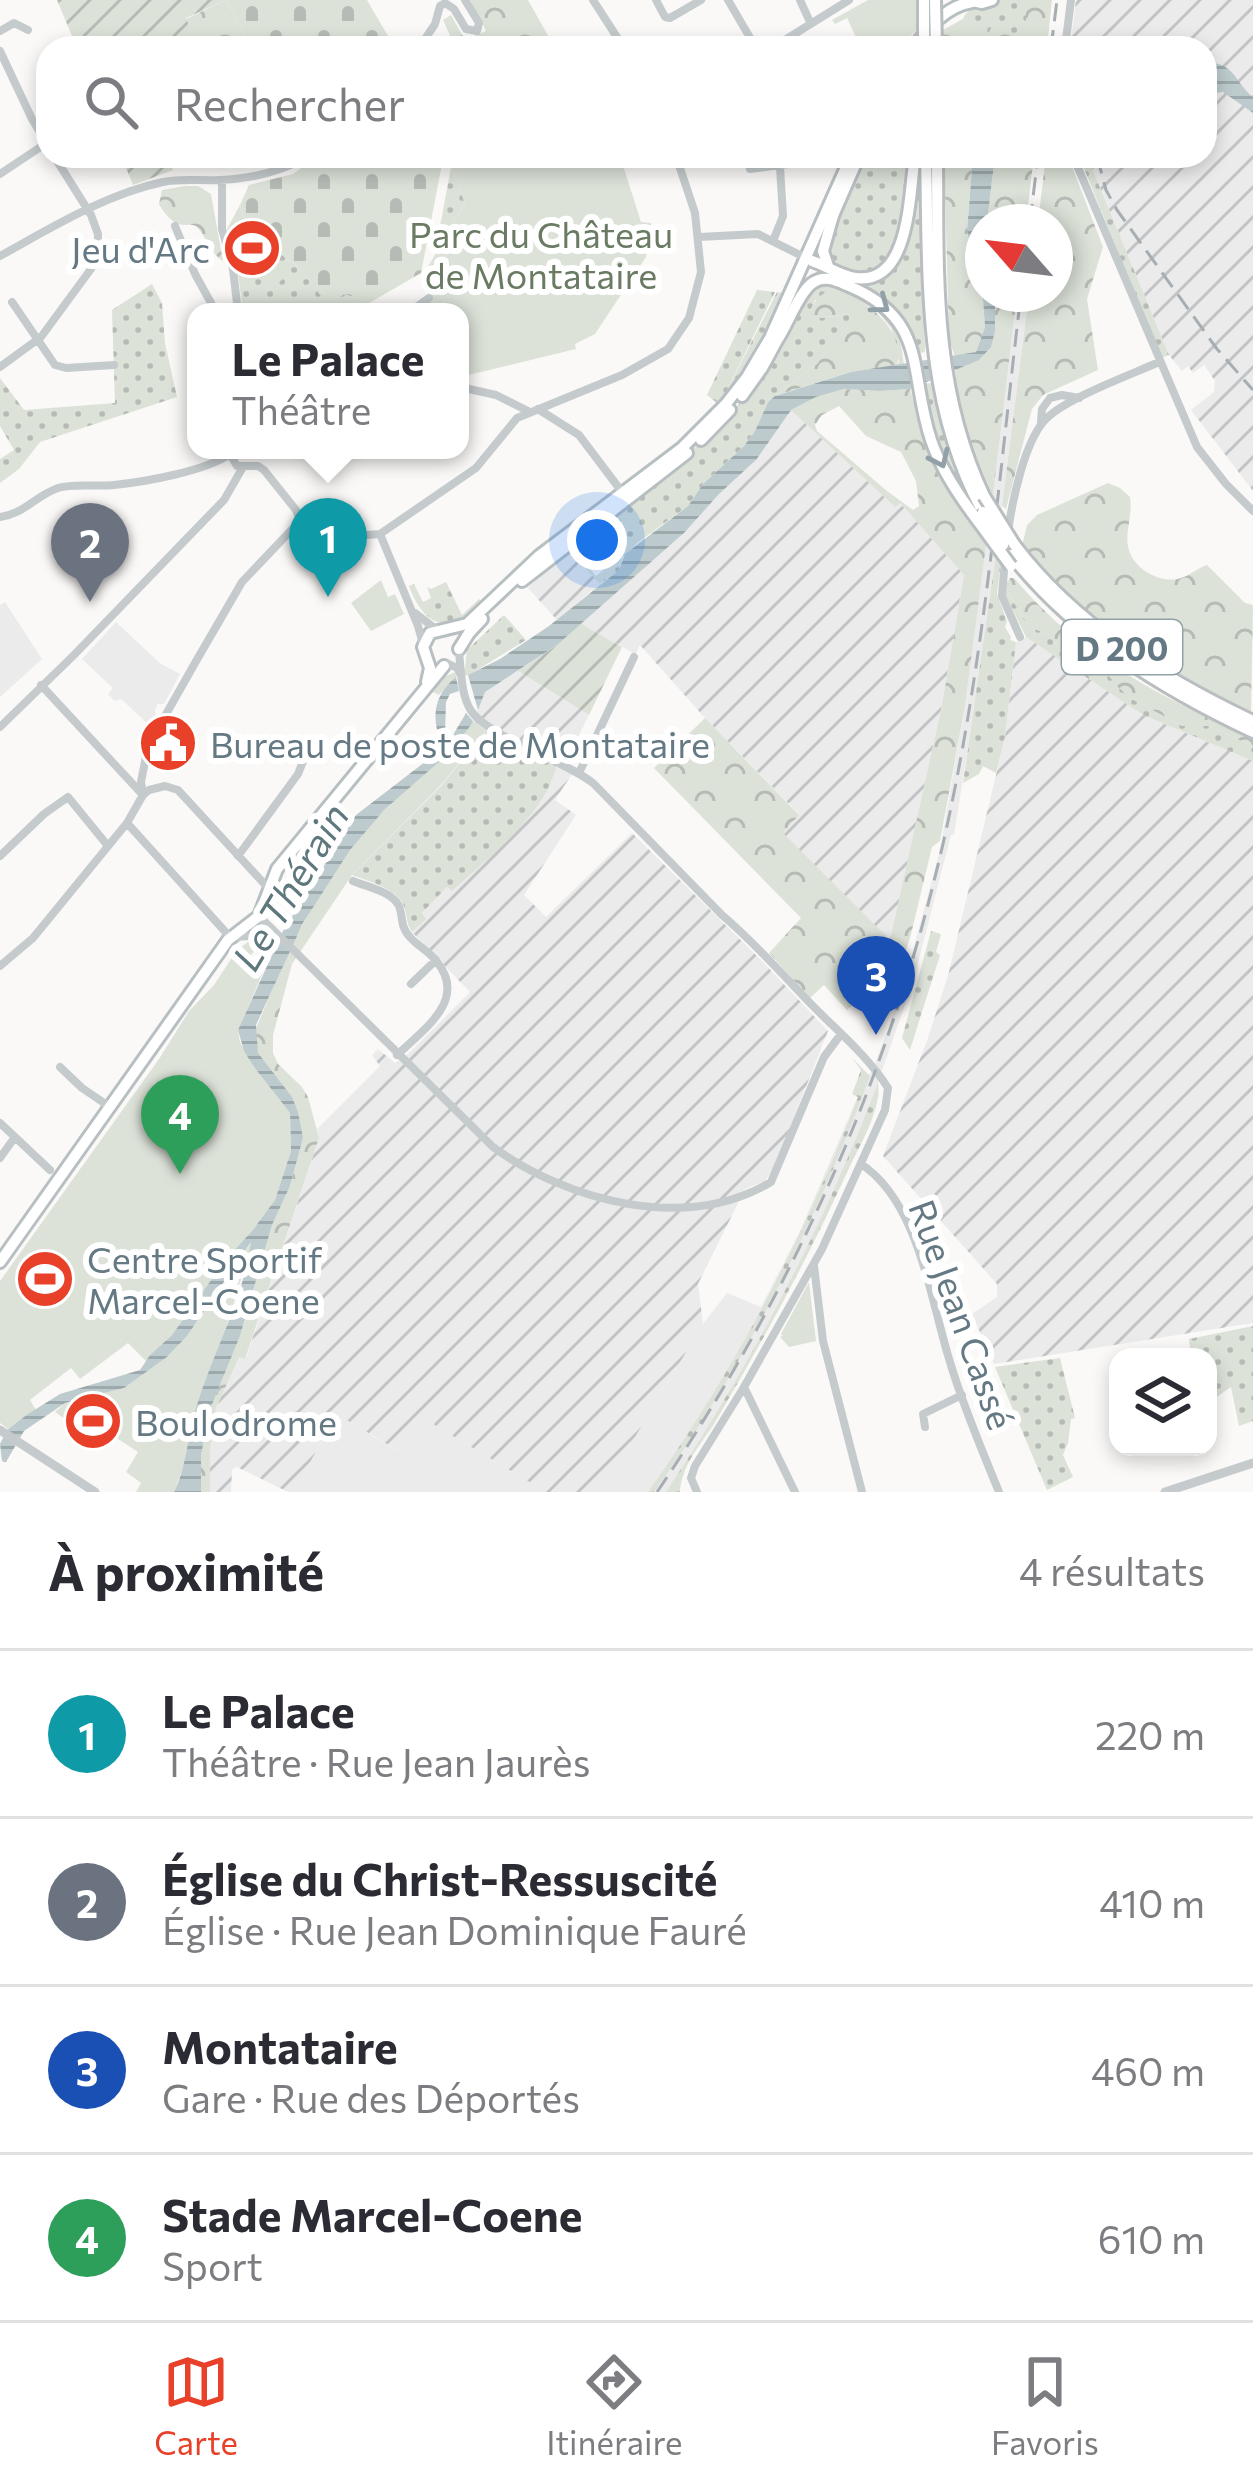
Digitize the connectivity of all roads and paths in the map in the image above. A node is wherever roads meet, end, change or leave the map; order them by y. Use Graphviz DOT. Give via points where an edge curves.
graph roads {
  1 [pos="465,0"];
  2 [pos="593,0"];
  3 [pos="656,0"];
  4 [pos="701,0"];
  5 [pos="728,0"];
  6 [pos="800,0"];
  7 [pos="849,0"];
  8 [pos="924,0"];
  9 [pos="935,0"];
  10 [pos="947,0"];
  11 [pos="992,0"];
  12 [pos="1071,0"];
  13 [pos="970,1"];
  14 [pos="810,22"];
  15 [pos="28,30"];
  16 [pos="0,31"];
  17 [pos="427,36"];
  18 [pos="616,36"];
  19 [pos="750,36"];
  20 [pos="790,36"];
  21 [pos="919,36"];
  22 [pos="922,36"];
  23 [pos="924,36"];
  24 [pos="936,36"];
  25 [pos="1066,36"];
  26 [pos="0,51"];
  27 [pos="36,122"];
  28 [pos="36,151"];
  29 [pos="62,168"];
  30 [pos="280,168"];
  31 [pos="680,168"];
  32 [pos="760,168"];
  33 [pos="780,168"];
  34 [pos="850,168"];
  35 [pos="851,168"];
  36 [pos="913,168"];
  37 [pos="927,168"];
  38 [pos="937,168"];
  39 [pos="1078,168"];
  40 [pos="750,169"];
  41 [pos="0,174"];
  42 [pos="222,180"];
  43 [pos="89,210"];
  44 [pos="835,212"];
  45 [pos="175,226"];
  46 [pos="699,237"];
  47 [pos="773,241"];
  48 [pos="0,256"];
  49 [pos="809,259"];
  50 [pos="831,274"];
  51 [pos="429,298"];
  52 [pos="12,302"];
  53 [pos="211,303"];
  54 [pos="237,303"];
  55 [pos="422,303"];
  56 [pos="779,337"];
  57 [pos="937,339"];
  58 [pos="38,340"];
  59 [pos="1159,362"];
  60 [pos="114,365"];
  61 [pos="0,367"];
  62 [pos="469,389"];
  63 [pos="944,394"];
  64 [pos="534,410"];
  65 [pos="722,414"];
  66 [pos="220,459"];
  67 [pos="233,459"];
  68 [pos="243,467"];
  69 [pos="625,496"];
  70 [pos="1253,511"];
  71 [pos="977,512"];
  72 [pos="0,517"];
  73 [pos="300,521"];
  74 [pos="380,534"];
  75 [pos="1012,555"];
  76 [pos="410,607"];
  77 [pos="441,630"];
  78 [pos="1020,637"];
  79 [pos="423,647"];
  80 [pos="459,651"];
  81 [pos="634,657"];
  82 [pos="429,661"];
  83 [pos="447,665"];
  84 [pos="462,676"];
  85 [pos="40,685"];
  86 [pos="418,698"];
  87 [pos="1253,721"];
  88 [pos="0,727"];
  89 [pos="1253,732"];
  90 [pos="304,759"];
  91 [pos="578,773"];
  92 [pos="143,795"];
  93 [pos="127,823"];
  94 [pos="108,846"];
  95 [pos="0,856"];
  96 [pos="238,856"];
  97 [pos="353,880"];
  98 [pos="269,889"];
  99 [pos="263,921"];
  100 [pos="230,937"];
  101 [pos="436,960"];
  102 [pos="0,966"];
  103 [pos="411,984"];
  104 [pos="841,1034"];
  105 [pos="398,1054"];
  106 [pos="60,1067"];
  107 [pos="110,1107"];
  108 [pos="0,1123"];
  109 [pos="15,1137"];
  110 [pos="0,1157"];
  111 [pos="861,1164"];
  112 [pos="50,1170"];
  113 [pos="0,1262"];
  114 [pos="814,1263"];
  115 [pos="744,1387"];
  116 [pos="962,1395"];
  117 [pos="926,1427"];
  118 [pos="1,1431"];
  119 [pos="1253,1463"];
  120 [pos="996,1491"];
  121 [pos="95,1492"];
  122 [pos="697,1492"];
  123 [pos="795,1492"];
  124 [pos="862,1492"];
  125 [pos="1165,1492"];
  1 -- 17 [label="street" via="478,29 469,31 445,3"];
  2 -- 18 [label="street"];
  3 -- 4 [label="street" via="670,18"];
  5 -- 19 [label="street"];
  6 -- 14 [label="street"];
  7 -- 14 [label="street"];
  8 -- 23 [label="main road, bridge"];
  9 -- 24 [label="main road, bridge"];
  10 -- 21 [label="main road"];
  11 -- 13 [label="main road"];
  12 -- 25 [label="street"];
  13 -- 22 [label="main road"];
  14 -- 20 [label="street"];
  15 -- 16 [label="street" via="14,23"];
  26 -- 27 [label="street"];
  28 -- 41 [label="street"];
  29 -- 43 [label="street"];
  30 -- 42 [label="street"];
  31 -- 46 [label="street"];
  32 -- 40 [label="street"];
  33 -- 47 [label="street" via="784,216"];
  34 -- 49 [label="main road"];
  35 -- 44 [label="main road"];
  36 -- 50 [label="main road" via="890,267 866,278"];
  37 -- 57 [label="main road, D 200"];
  38 -- 57 [label="main road, D 200"];
  39 -- 59 [label="street"];
  42 -- 43 [label="street" via="165,182"];
  42 -- 54 [label="street"];
  43 -- 48 [label="street"];
  43 -- 58 [label="street" via="96,258"];
  44 -- 49 [label="main road"];
  44 -- 50 [label="main road" via="823,251"];
  45 -- 53 [label="street"];
  46 -- 47 [label="street"];
  46 -- 64 [label="street" via="698,292 668,350"];
  47 -- 49 [label="street"];
  49 -- 50 [label="main road"];
  49 -- 56 [label="main road"];
  49 -- 65 [label="main road"];
  50 -- 56 [label="main road" via="808,286"];
  50 -- 71 [label="main road, one-way" via="903,327 937,455"];
  51 -- 55 [label="street"];
  52 -- 58 [label="street"];
  56 -- 65 [label="main road"];
  57 -- 63 [label="main road, D 200"];
  58 -- 60 [label="street" via="58,367"];
  58 -- 61 [label="street"];
  59 -- 70 [label="street" via="1200,452"];
  59 -- 78 [label="street" via="1056,411 1034,437 1012,505 1002,587"];
  62 -- 64 [label="street"];
  63 -- 71 [label="main road, D 200"];
  63 -- 75 [label="main road, D 200, bridge"];
  64 -- 69 [label="street" via="579,435"];
  64 -- 74 [label="street" via="514,420 476,468"];
  65 -- 69 [label="main road" via="685,454"];
  66 -- 72 [label="street" via="110,485 60,487"];
  67 -- 68 [label="street"];
  68 -- 73 [label="street" via="264,470"];
  68 -- 85 [label="street" via="228,496"];
  69 -- 77 [label="main road" via="539,556 464,626"];
  69 -- 80 [label="main road" via="524,579"];
  71 -- 75 [label="main road, D 200, bridge"];
  73 -- 74 [label="street"];
  73 -- 92 [label="street" via="242,582 183,682 147,749"];
  74 -- 76 [label="street"];
  75 -- 87 [label="main road, D 200" via="1103,633"];
  75 -- 89 [label="main road, D 200" via="1078,625"];
  76 -- 77 [label="street"];
  76 -- 79 [label="street"];
  77 -- 79 [label="main road"];
  77 -- 80 [label="main road" via="456,637"];
  79 -- 82 [label="main road"];
  80 -- 83 [label="main road"];
  80 -- 84 [label="street"];
  81 -- 91 [label="street"];
  82 -- 83 [label="main road"];
  82 -- 86 [label="main road"];
  83 -- 84 [label="street"];
  83 -- 86 [label="main road"];
  84 -- 91 [label="street" via="477,717"];
  85 -- 88 [label="street"];
  85 -- 92 [label="street"];
  86 -- 98 [label="main road" via="281,863"];
  90 -- 96 [label="street"];
  91 -- 104 [label="street"];
  92 -- 93 [label="street"];
  92 -- 96 [label="street" via="175,788"];
  93 -- 94 [label="street"];
  93 -- 100 [label="street"];
  94 -- 95 [label="street" via="68,797"];
  94 -- 102 [label="street"];
  96 -- 98 [label="street"];
  97 -- 101 [label="street" via="394,899 408,936"];
  98 -- 99 [label="main road"];
  99 -- 100 [label="main road"];
  99 -- 105 [label="street"];
  100 -- 107 [label="main road"];
  101 -- 103 [label="street"];
  101 -- 105 [label="street" via="447,1001"];
  104 -- 105 [label="street" via="771,1182 679,1206 611,1202 541,1177 474,1131"];
  104 -- 111 [label="street" via="888,1088"];
  106 -- 107 [label="street"];
  107 -- 113 [label="main road"];
  108 -- 109 [label="street"];
  109 -- 110 [label="street"];
  109 -- 112 [label="street"];
  111 -- 114 [label="street"];
  111 -- 116 [label="street, Rue Jean Cassé" via="887,1186 908,1222"];
  114 -- 115 [label="street"];
  114 -- 124 [label="street" via="823,1341"];
  115 -- 122 [label="street" via="697,1462"];
  115 -- 123 [label="street"];
  116 -- 117 [label="street" via="923,1414"];
  116 -- 120 [label="street, Rue Jean Cassé"];
  118 -- 121 [label="street"];
  119 -- 125 [label="street"];
}
